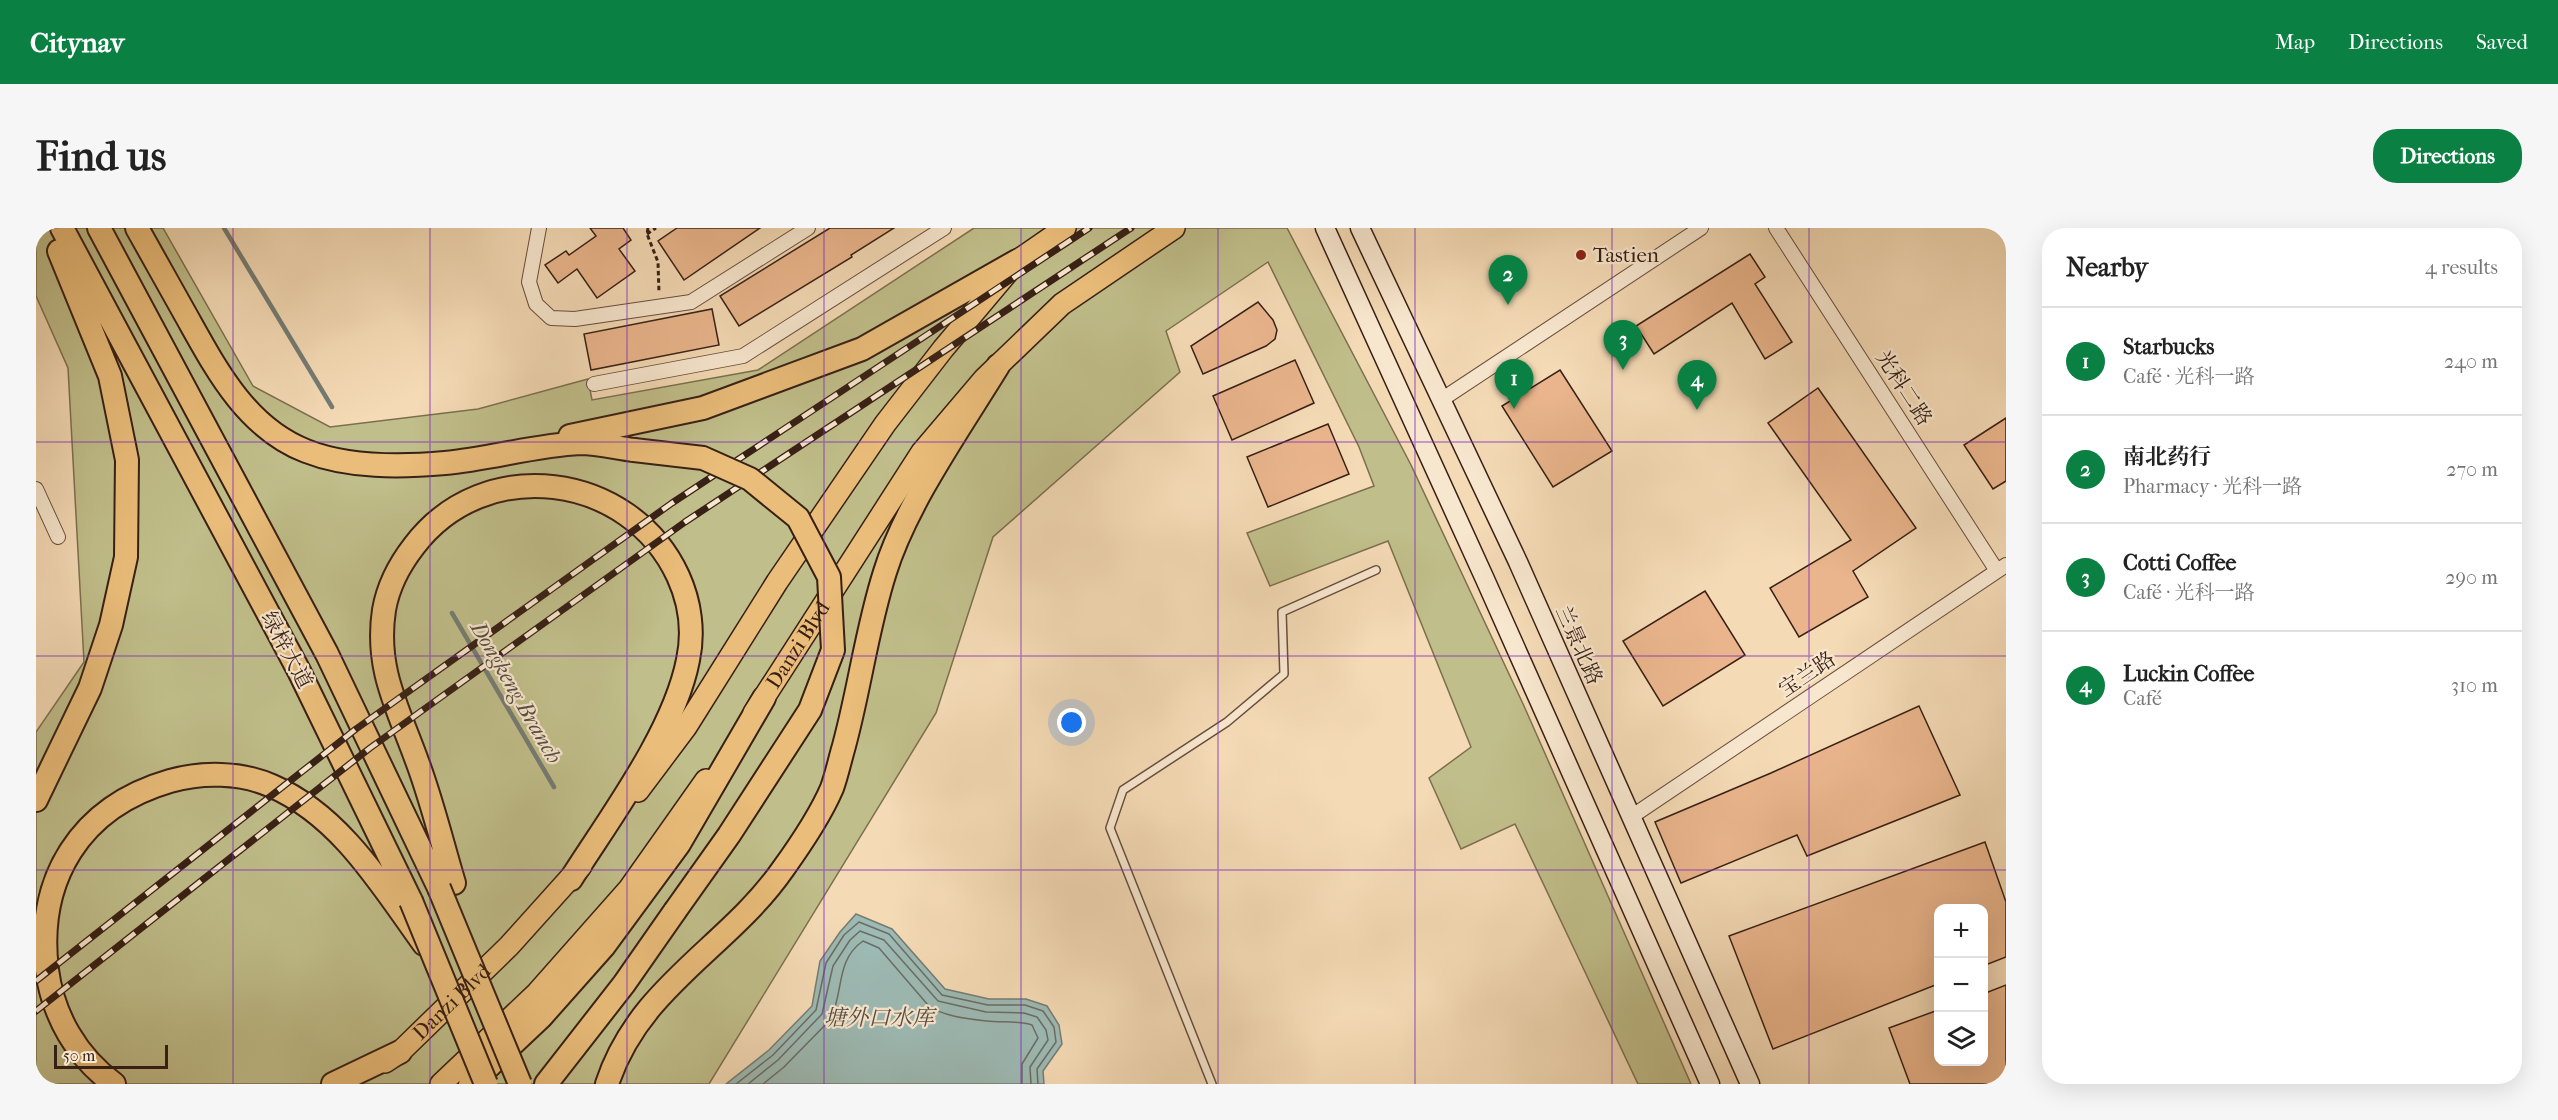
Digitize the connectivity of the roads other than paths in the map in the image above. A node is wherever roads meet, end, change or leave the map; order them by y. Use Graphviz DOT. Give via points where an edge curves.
graph roads {
  1 [pos="49,228"];
  2 [pos="62,228"];
  3 [pos="99,228"];
  4 [pos="137,228"];
  5 [pos="539,228"];
  6 [pos="808,228"];
  7 [pos="944,228"];
  8 [pos="1065,228"];
  9 [pos="1174,228"];
  10 [pos="1325,228"];
  11 [pos="1360,228"];
  12 [pos="1701,228"];
  13 [pos="1776,228"];
  14 [pos="1017,261"];
  15 [pos="998,366"];
  16 [pos="594,384"];
  17 [pos="1441,400"];
  18 [pos="445,463"];
  19 [pos="36,489"];
  20 [pos="58,537"];
  21 [pos="2002,568"];
  22 [pos="1376,570"];
  23 [pos="764,698"];
  24 [pos="36,800"];
  25 [pos="1631,817"];
  26 [pos="572,879"];
  27 [pos="446,886"];
  28 [pos="404,904"];
  29 [pos="400,1052"];
  30 [pos="114,1084"];
  31 [pos="333,1084"];
  32 [pos="354,1084"];
  33 [pos="441,1084"];
  34 [pos="470,1084"];
  35 [pos="486,1084"];
  36 [pos="520,1084"];
  37 [pos="546,1084"];
  38 [pos="607,1084"];
  39 [pos="1212,1084"];
  40 [pos="1710,1084"];
  41 [pos="1750,1084"];
  1 -- 24 [label="highway" via="110,376 127,460 126,557 111,625 90,688"];
  2 -- 28 [label="highway, 绿梓大道" via="299,671"];
  3 -- 27 [label="highway, 绿梓大道"];
  4 -- 18 [label="highway" via="234,395 276,434 305,451 337,460 371,465"];
  5 -- 6 [label="street" via="529,282 536,304 550,318 575,319 691,302"];
  7 -- 16 [label="street" via="743,356"];
  8 -- 14 [label="main road, Danzi Blvd"];
  9 -- 15 [label="main road, Danzi Blvd" via="1062,304"];
  10 -- 40 [label="main road"];
  11 -- 17 [label="main road, 兰景北路"];
  12 -- 17 [label="street"];
  13 -- 21 [label="street, 光科二路"];
  14 -- 18 [label="highway" via="862,349 703,408"];
  14 -- 26 [label="main road, Danzi Blvd" via="885,424 777,582 686,727"];
  15 -- 23 [label="main road, Danzi Blvd" via="922,452"];
  15 -- 38 [label="highway" via="910,513 885,572 832,787 805,838 782,872 752,905 663,991 638,1021"];
  17 -- 25 [label="main road, 兰景北路"];
  18 -- 37 [label="highway, bridge" via="581,443 703,458 750,479 798,518 829,577 833,650 810,710 729,835 624,984"];
  19 -- 20 [label="street"];
  21 -- 25 [label="street, 宝兰路"];
  22 -- 39 [label="lane" via="1282,612 1284,674 1227,722 1123,790 1110,828"];
  23 -- 33 [label="main road, Danzi Blvd" via="629,889 537,993"];
  23 -- 34 [label="highway" via="679,844 604,946 542,1017"];
  25 -- 41 [label="main road, 兰景北路"];
  26 -- 27 [label="highway" via="670,714 682,687 692,637 684,588 672,562 638,520 588,494 540,486 487,493 439,519 405,557 385,608 382,638 386,676 418,762"];
  26 -- 29 [label="main road, Danzi Blvd"];
  27 -- 36 [label="highway, 绿梓大道, bridge" via="482,992"];
  28 -- 30 [label="highway" via="341,836 310,809 271,786 227,775 189,776 152,786 121,801 91,824 54,880 45,912 44,948 49,987 60,1020 78,1050"];
  28 -- 35 [label="highway, 绿梓大道, bridge" via="438,964"];
  29 -- 31 [label="highway"];
  29 -- 32 [label="main road, Danzi Blvd"];
}
